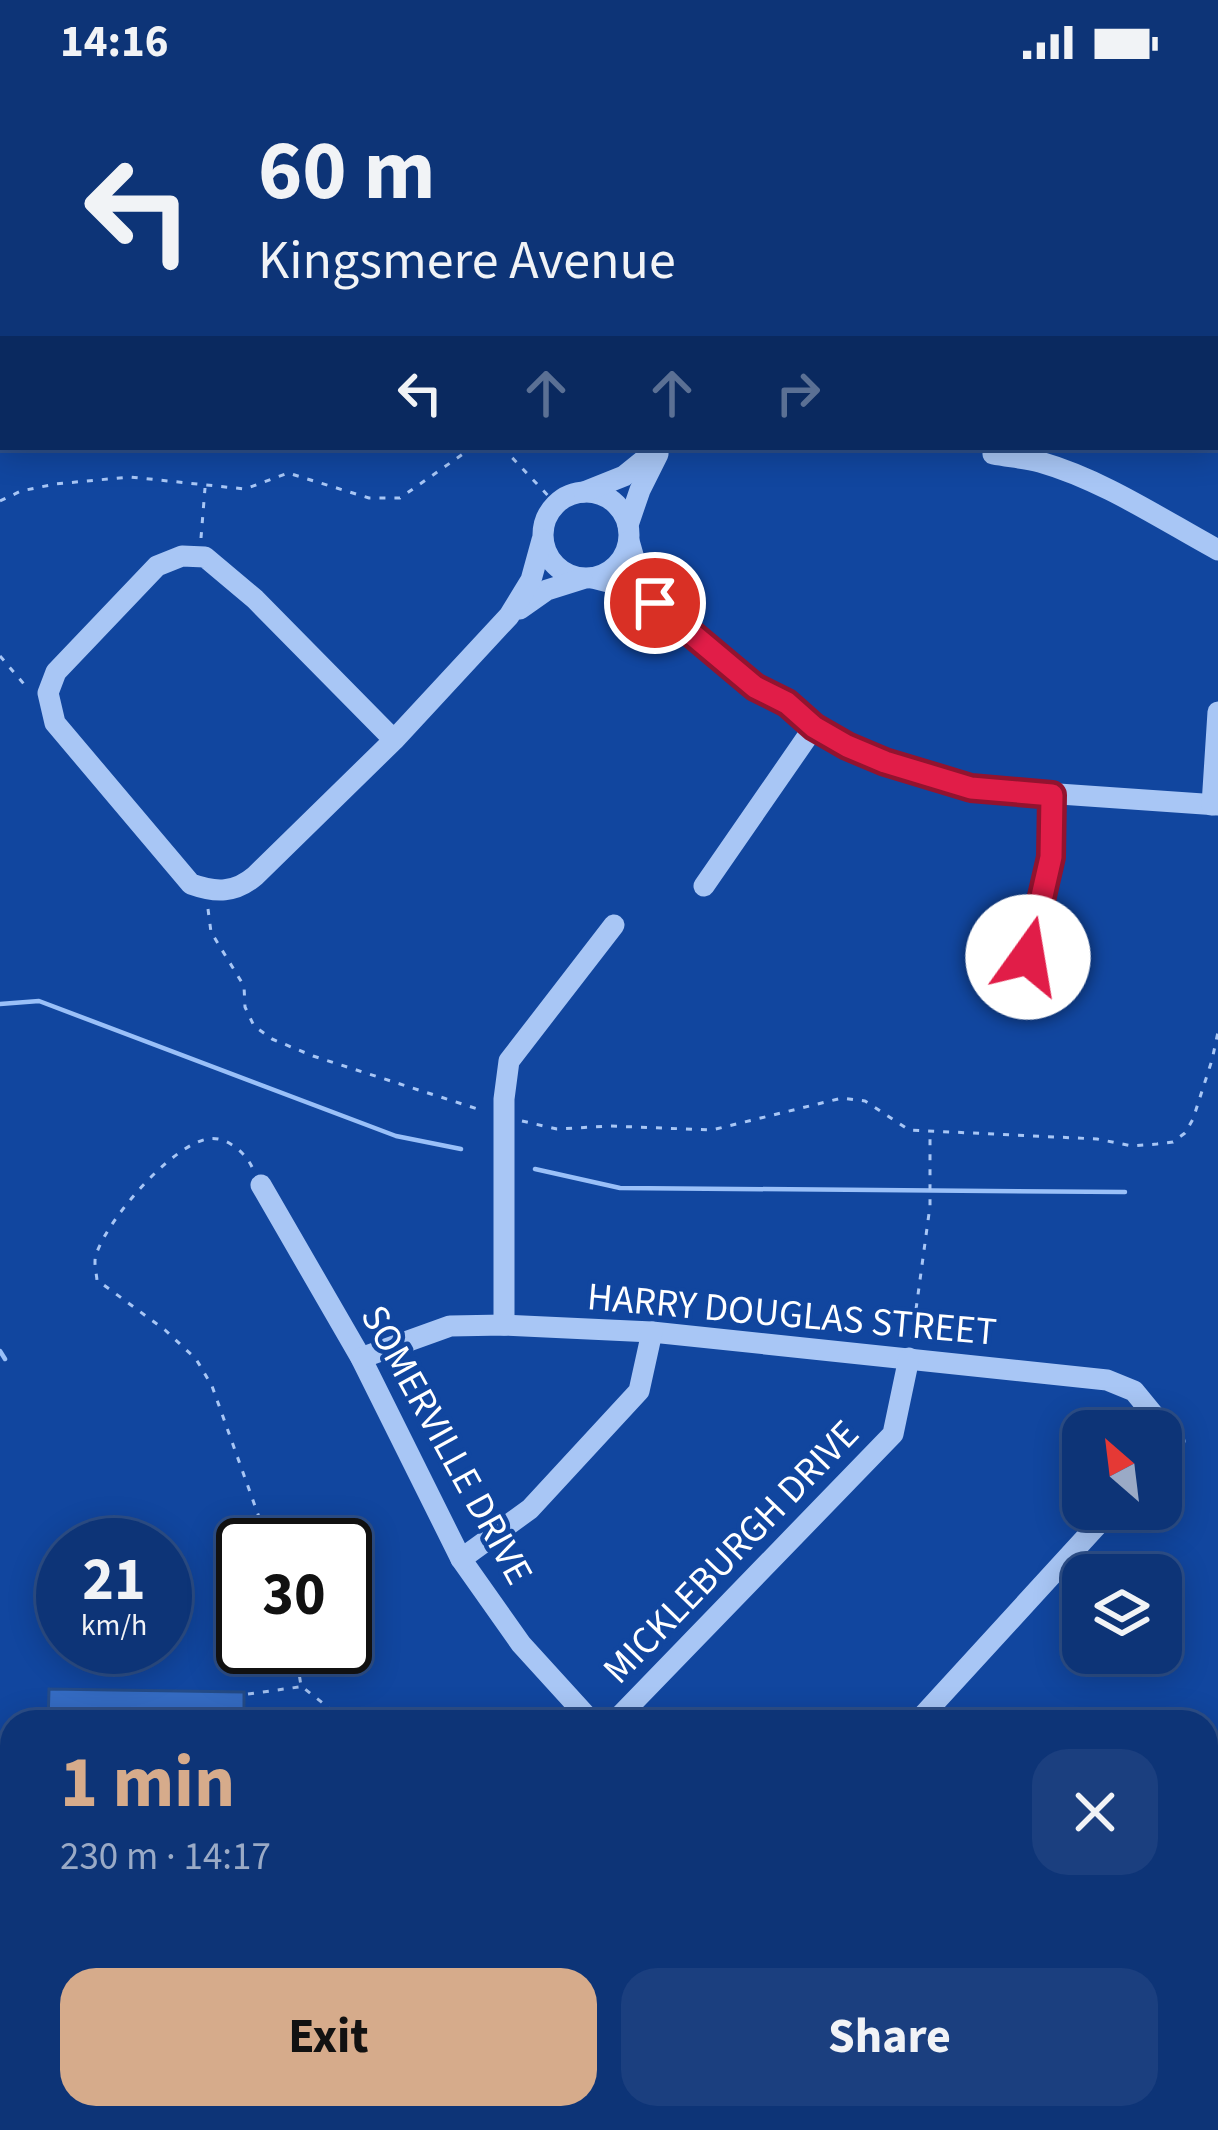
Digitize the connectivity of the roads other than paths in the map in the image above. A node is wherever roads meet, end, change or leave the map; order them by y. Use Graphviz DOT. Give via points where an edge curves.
graph roads {
  1 [pos="657,450"];
  2 [pos="660,450"];
  3 [pos="993,454"];
  4 [pos="584,492"];
  5 [pos="628,533"];
  6 [pos="542,540"];
  7 [pos="1218,550"];
  8 [pos="588,578"];
  9 [pos="655,603"];
  10 [pos="509,616"];
  11 [pos="1218,712"];
  12 [pos="814,727"];
  13 [pos="394,740"];
  14 [pos="1052,795"];
  15 [pos="1215,805"];
  16 [pos="704,886"];
  17 [pos="614,925"];
  18 [pos="1004,992"];
  19 [pos="261,1185"];
  20 [pos="504,1325"];
  21 [pos="652,1332"];
  22 [pos="361,1358"];
  23 [pos="909,1358"];
  24 [pos="1149,1410"];
  25 [pos="1093,1530"];
  26 [pos="461,1559"];
  27 [pos="581,1710"];
  28 [pos="626,1710"];
  29 [pos="928,1710"];
  1 -- 4 [label="street" via="624,476"];
  2 -- 5 [label="street"];
  3 -- 7 [label="street" via="1059,468"];
  4 -- 5 [label="street" via="610,499"];
  4 -- 6 [label="street" via="556,504"];
  5 -- 8 [label="street" via="619,564"];
  5 -- 9 [label="street"];
  6 -- 8 [label="street" via="554,565"];
  6 -- 10 [label="street"];
  8 -- 9 [label="street"];
  8 -- 10 [label="street" via="547,590"];
  9 -- 12 [label="street"];
  10 -- 13 [label="street"];
  11 -- 15 [label="street"];
  12 -- 14 [label="street" via="954,784"];
  12 -- 16 [label="street"];
  13 -- 13 [label="street" via="256,599 199,556 170,559 147,574 56,672 48,693 55,723 190,884 206,890 244,886"];
  14 -- 15 [label="street"];
  14 -- 18 [label="street" via="1051,857 1028,957"];
  17 -- 20 [label="street" via="509,1061"];
  19 -- 22 [label="street, SOMERVILLE DRIVE"];
  20 -- 21 [label="street, HARRY DOUGLAS STREET"];
  20 -- 22 [label="street, HARRY DOUGLAS STREET" via="450,1326"];
  21 -- 23 [label="street, HARRY DOUGLAS STREET"];
  21 -- 26 [label="street" via="639,1391 530,1509"];
  22 -- 26 [label="street, SOMERVILLE DRIVE"];
  23 -- 24 [label="street, HARRY DOUGLAS STREET" via="1107,1381 1134,1391"];
  23 -- 28 [label="street, MICKLEBURGH DRIVE" via="893,1434"];
  25 -- 29 [label="street"];
  26 -- 27 [label="street, SOMERVILLE DRIVE" via="520,1644"];
}
